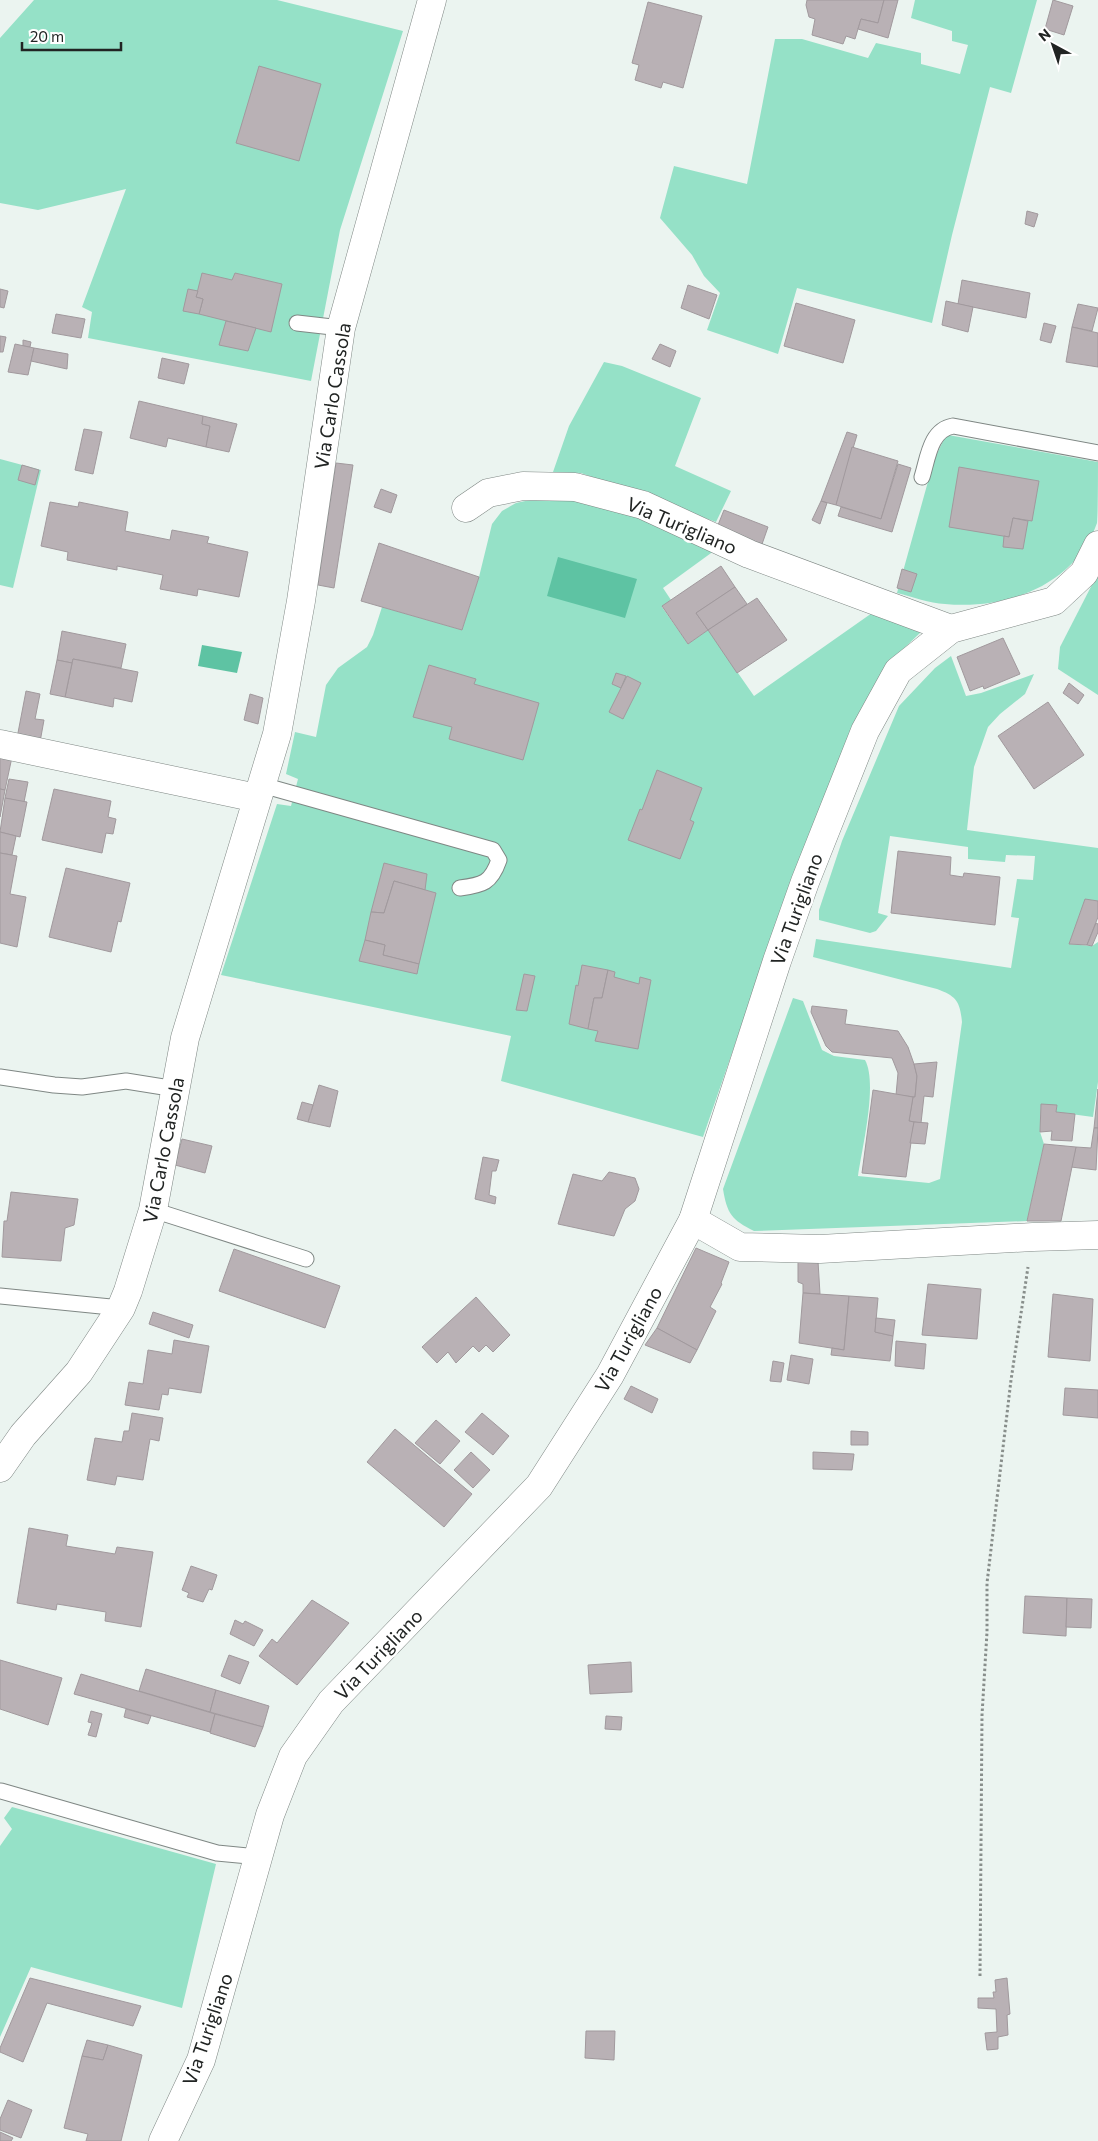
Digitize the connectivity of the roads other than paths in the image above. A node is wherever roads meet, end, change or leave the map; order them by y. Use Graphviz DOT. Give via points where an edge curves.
graph roads {
  1 [pos="432,0"];
  2 [pos="297,323"];
  3 [pos="341,328"];
  4 [pos="1098,453"];
  5 [pos="922,477"];
  6 [pos="466,508"];
  7 [pos="1098,545"];
  8 [pos="951,628"];
  9 [pos="0,744"];
  10 [pos="260,791"];
  11 [pos="460,888"];
  12 [pos="0,1077"];
  13 [pos="176,1089"];
  14 [pos="153,1210"];
  15 [pos="693,1220"];
  16 [pos="1098,1235"];
  17 [pos="306,1259"];
  18 [pos="0,1296"];
  19 [pos="121,1308"];
  20 [pos="0,1468"];
  21 [pos="0,1791"];
  22 [pos="258,1857"];
  23 [pos="163,2141"];
  1 -- 3 [label="street, Via Carlo Cassola"];
  2 -- 3 [label="lane"];
  3 -- 10 [label="street, Via Carlo Cassola" via="301,601 277,734"];
  4 -- 5 [label="lane" via="953,426 937,434"];
  6 -- 8 [label="street, Via Turigliano" via="488,493 523,486 575,487 643,505 749,554"];
  7 -- 8 [label="street, Via Turigliano" via="1084,573 1054,601"];
  8 -- 15 [label="street, Via Turigliano" via="898,672 865,731 789,926"];
  9 -- 10 [label="street"];
  10 -- 11 [label="lane" via="493,850 499,860 494,873 482,885"];
  10 -- 13 [label="street, Via Carlo Cassola" via="185,1038"];
  12 -- 13 [label="lane" via="82,1087 126,1081"];
  13 -- 14 [label="street, Via Carlo Cassola"];
  14 -- 17 [label="lane"];
  14 -- 19 [label="street, Via Carlo Cassola"];
  15 -- 16 [label="street" via="740,1247 820,1249"];
  15 -- 22 [label="street, Via Turigliano" via="610,1375 539,1486 331,1702 293,1756"];
  18 -- 19 [label="lane"];
  19 -- 20 [label="street, Via Carlo Cassola" via="79,1372 23,1435"];
  21 -- 22 [label="lane" via="217,1853"];
  22 -- 23 [label="street, Via Turigliano" via="201,2060"];
}
